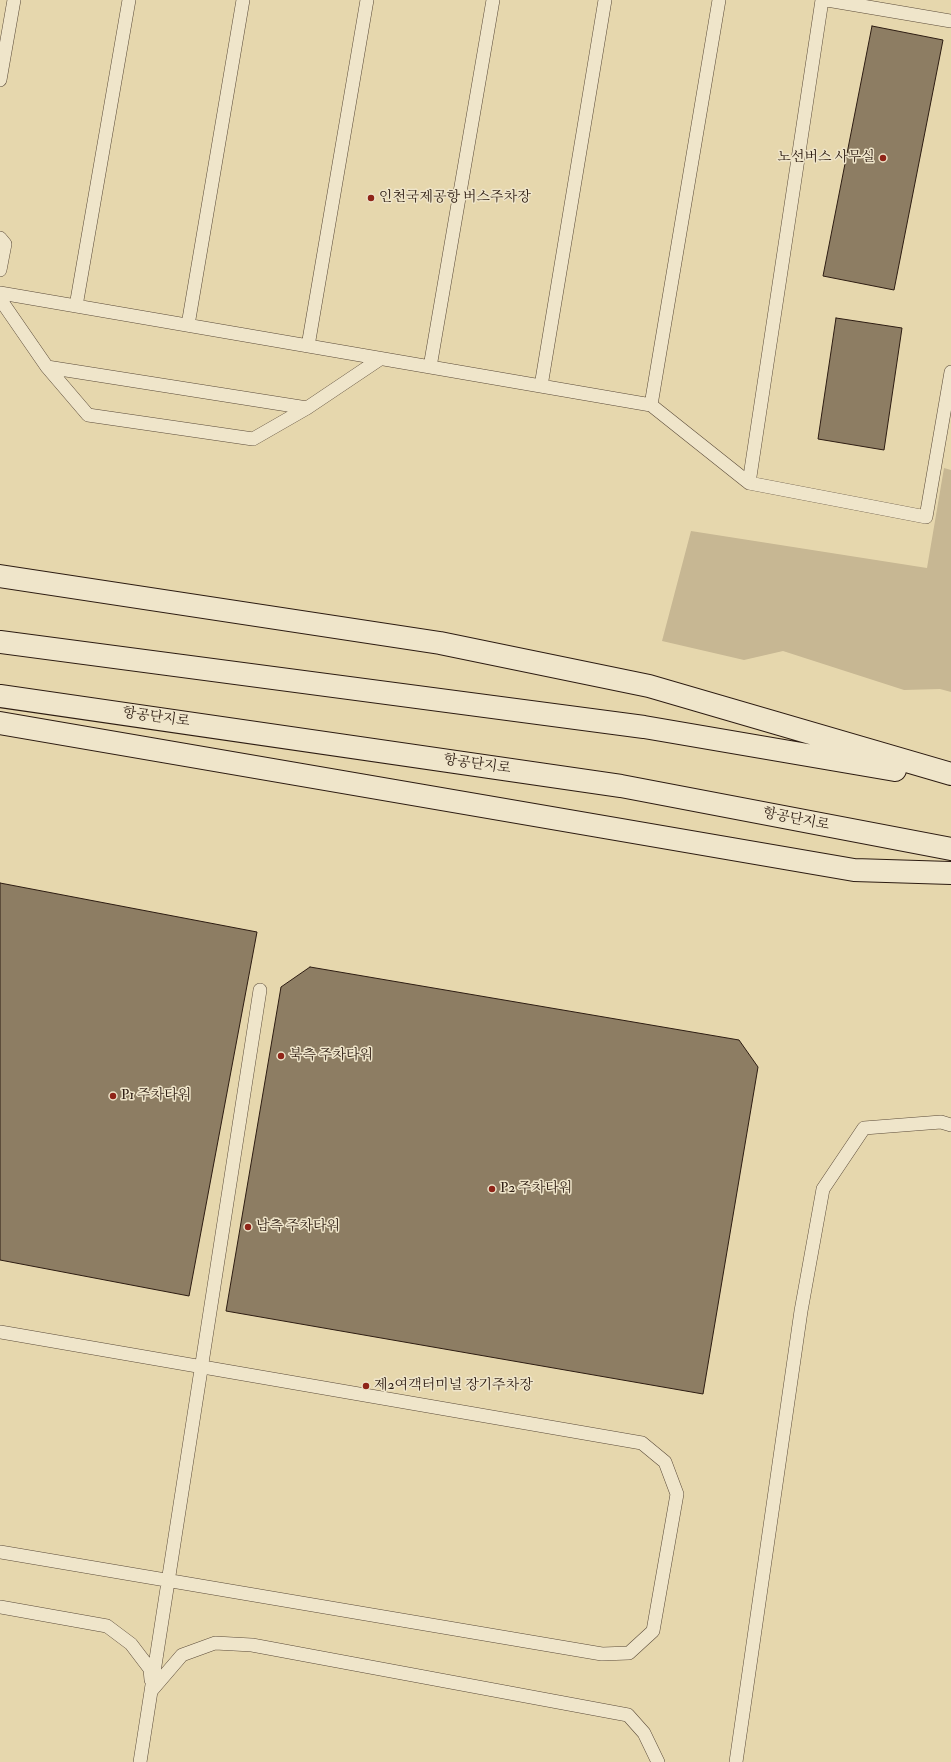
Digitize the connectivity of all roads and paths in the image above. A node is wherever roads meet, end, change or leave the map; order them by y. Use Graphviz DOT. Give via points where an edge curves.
graph roads {
  1 [pos="14,0"];
  2 [pos="129,0"];
  3 [pos="243,0"];
  4 [pos="367,0"];
  5 [pos="493,0"];
  6 [pos="605,0"];
  7 [pos="719,0"];
  8 [pos="822,0"];
  9 [pos="827,0"];
  10 [pos="951,20"];
  11 [pos="0,80"];
  12 [pos="0,238"];
  13 [pos="0,270"];
  14 [pos="0,293"];
  15 [pos="0,299"];
  16 [pos="76,306"];
  17 [pos="188,325"];
  18 [pos="308,346"];
  19 [pos="380,359"];
  20 [pos="48,367"];
  21 [pos="430,367"];
  22 [pos="951,372"];
  23 [pos="541,386"];
  24 [pos="650,405"];
  25 [pos="307,408"];
  26 [pos="749,483"];
  27 [pos="0,576"];
  28 [pos="0,642"];
  29 [pos="0,696"];
  30 [pos="0,723"];
  31 [pos="951,774"];
  32 [pos="951,780"];
  33 [pos="951,849"];
  34 [pos="951,873"];
  35 [pos="260,990"];
  36 [pos="951,1125"];
  37 [pos="0,1332"];
  38 [pos="202,1366"];
  39 [pos="0,1552"];
  40 [pos="169,1581"];
  41 [pos="0,1607"];
  42 [pos="152,1690"];
  43 [pos="140,1762"];
  44 [pos="658,1762"];
  45 [pos="736,1762"];
  1 -- 11 [label="lane"];
  2 -- 16 [label="lane"];
  3 -- 17 [label="lane"];
  4 -- 18 [label="lane"];
  5 -- 21 [label="lane"];
  6 -- 23 [label="lane"];
  7 -- 24 [label="lane"];
  8 -- 26 [label="lane"];
  9 -- 10 [label="lane"];
  12 -- 13 [label="lane" via="5,244"];
  14 -- 16 [label="lane"];
  15 -- 20 [label="lane"];
  16 -- 17 [label="lane"];
  17 -- 18 [label="lane"];
  18 -- 19 [label="lane"];
  19 -- 21 [label="lane"];
  19 -- 25 [label="lane"];
  20 -- 25 [label="lane"];
  20 -- 25 [label="lane" via="88,415 253,439"];
  21 -- 23 [label="lane"];
  22 -- 26 [label="lane" via="926,517"];
  23 -- 24 [label="lane"];
  24 -- 26 [label="lane"];
  27 -- 31 [label="street" via="440,643 649,686"];
  28 -- 32 [label="street" via="644,727"];
  29 -- 33 [label="street, 항공단지로" via="620,786"];
  30 -- 34 [label="street" via="854,870"];
  35 -- 38 [label="lane"];
  36 -- 45 [label="lane" via="940,1122 864,1128 823,1189 801,1311"];
  37 -- 38 [label="lane"];
  38 -- 40 [label="lane"];
  38 -- 40 [label="lane" via="642,1443 665,1462 677,1494 652,1631 629,1653 602,1654"];
  39 -- 40 [label="lane"];
  40 -- 42 [label="lane"];
  41 -- 42 [label="lane" via="107,1626 131,1644 150,1669"];
  42 -- 43 [label="lane"];
  42 -- 44 [label="lane" via="182,1655 215,1643 252,1645 628,1715 644,1733"];
}
